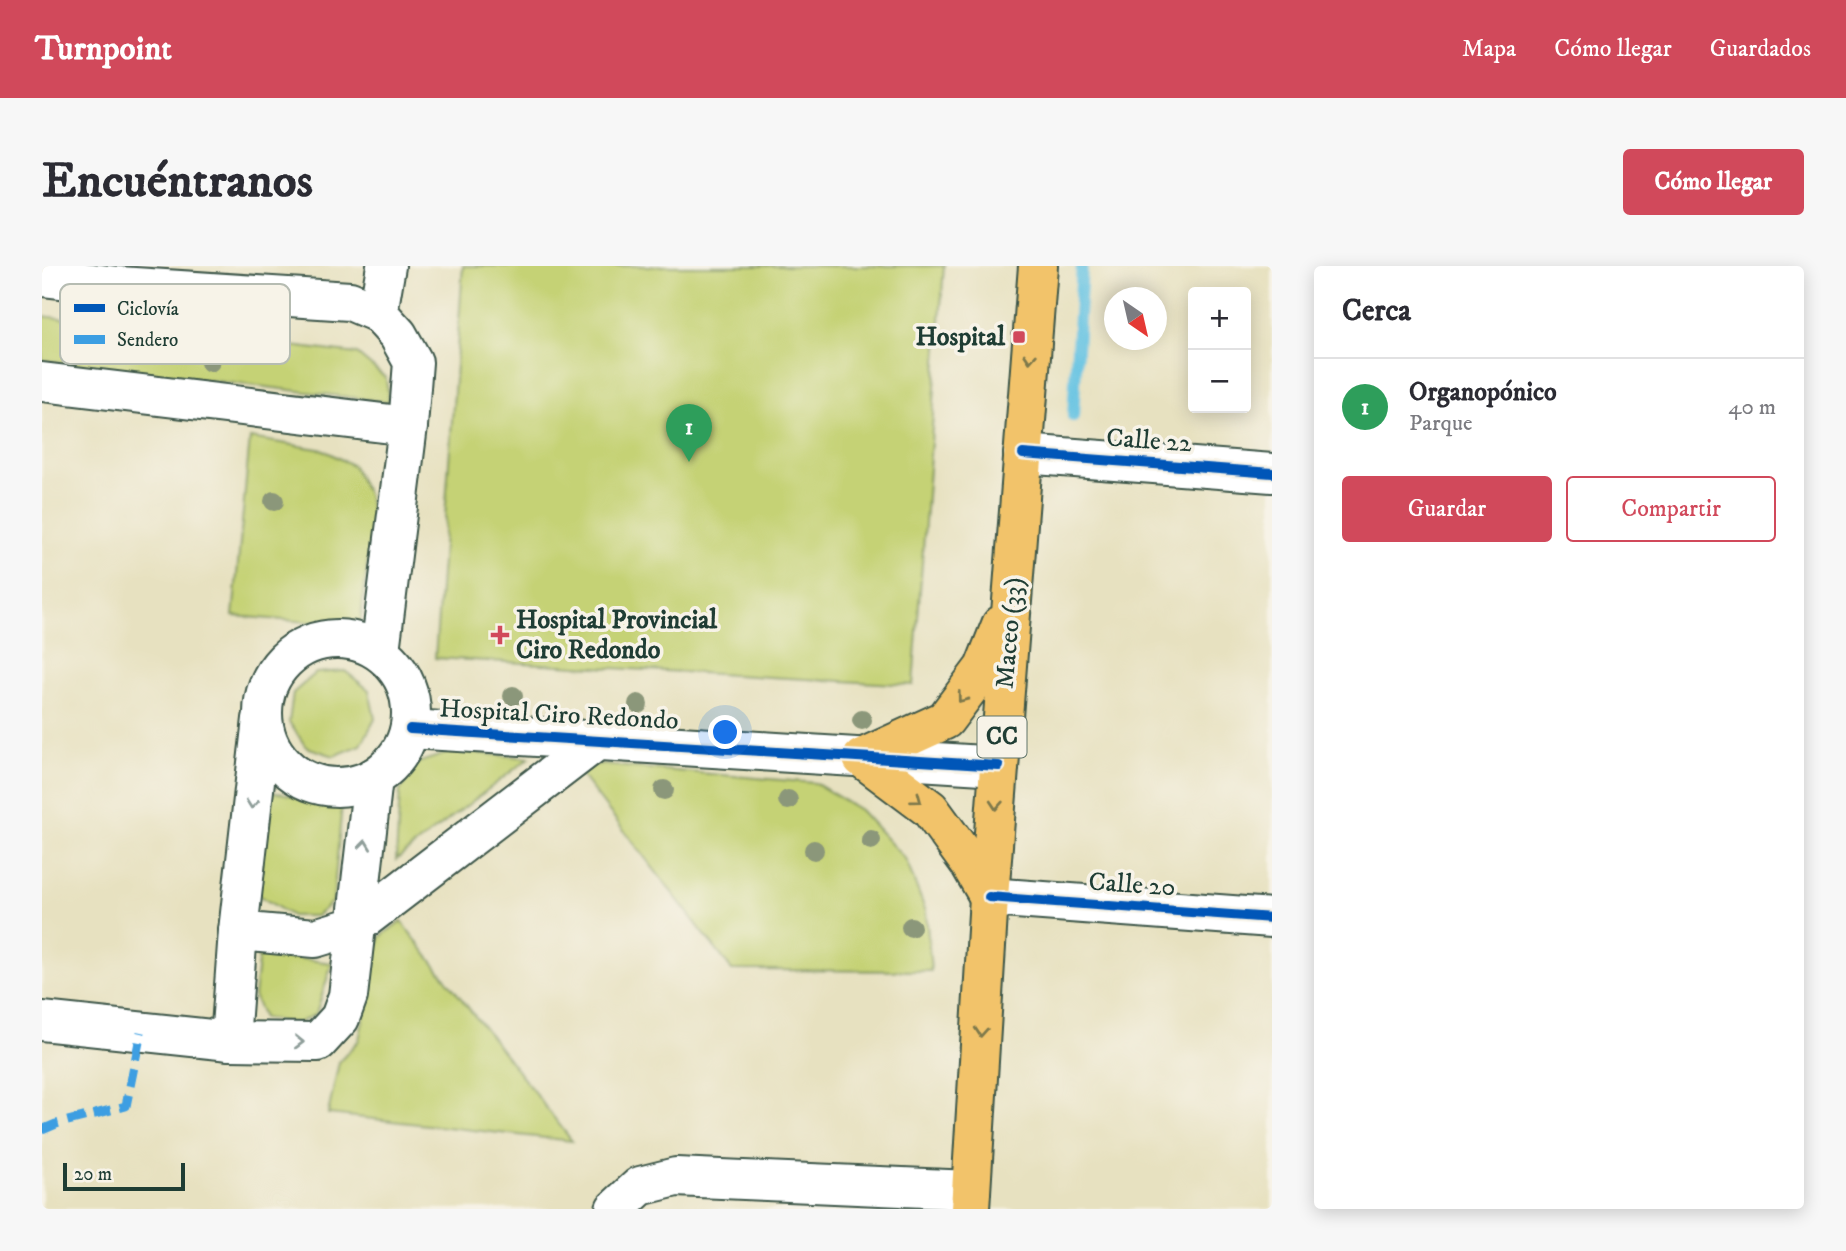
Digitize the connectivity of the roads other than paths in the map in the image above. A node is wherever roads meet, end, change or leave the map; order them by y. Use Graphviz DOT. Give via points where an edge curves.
graph roads {
  1 [pos="386,266"];
  2 [pos="1038,266"];
  3 [pos="42,277"];
  4 [pos="102,284"];
  5 [pos="290,297"];
  6 [pos="378,313"];
  7 [pos="42,382"];
  8 [pos="408,426"];
  9 [pos="1023,454"];
  10 [pos="1272,473"];
  11 [pos="1014,594"];
  12 [pos="380,651"];
  13 [pos="262,712"];
  14 [pos="410,729"];
  15 [pos="598,740"];
  16 [pos="862,758"];
  17 [pos="999,766"];
  18 [pos="373,778"];
  19 [pos="989,897"];
  20 [pos="1272,918"];
  21 [pos="355,926"];
  22 [pos="238,930"];
  23 [pos="42,1021"];
  24 [pos="230,1041"];
  25 [pos="970,1200"];
  26 [pos="615,1209"];
  1 -- 6 [label="street"];
  2 -- 9 [label="main road, Maceo (33) / CC, one-way"];
  3 -- 4 [label="street"];
  5 -- 6 [label="street" via="350,301"];
  6 -- 8 [label="street" via="413,362"];
  7 -- 8 [label="street"];
  8 -- 12 [label="street"];
  9 -- 10 [label="street, Calle 22"];
  9 -- 11 [label="main road, Maceo (33) / CC"];
  11 -- 16 [label="main road, one-way" via="984,668 945,720"];
  11 -- 17 [label="main road, Maceo (33) / CC"];
  12 -- 13 [label="street" via="342,638 318,641 296,651 278,667"];
  12 -- 14 [label="street, Hospital Ciro Redondo" via="408,689"];
  13 -- 18 [label="street, Hospital Ciro Redondo" via="275,754 309,782 352,786"];
  13 -- 22 [label="street, one-way"];
  14 -- 15 [label="street, Hospital Ciro Redondo"];
  14 -- 18 [label="street, Hospital Ciro Redondo" via="396,757"];
  15 -- 16 [label="street, Hospital Ciro Redondo"];
  15 -- 21 [label="street"];
  16 -- 17 [label="street, Hospital Ciro Redondo"];
  16 -- 19 [label="main road, one-way" via="930,809"];
  17 -- 19 [label="main road, Maceo (33) / CC, one-way"];
  21 -- 18 [label="street, one-way"];
  19 -- 20 [label="street, Calle 20"];
  19 -- 25 [label="main road, Maceo (33) / CC, one-way"];
  21 -- 22 [label="street" via="315,938"];
  24 -- 21 [label="street, one-way" via="318,1042 340,1018 348,996"];
  22 -- 24 [label="street"];
  23 -- 24 [label="street"];
  25 -- 26 [label="street" via="676,1177 640,1186"];
}
